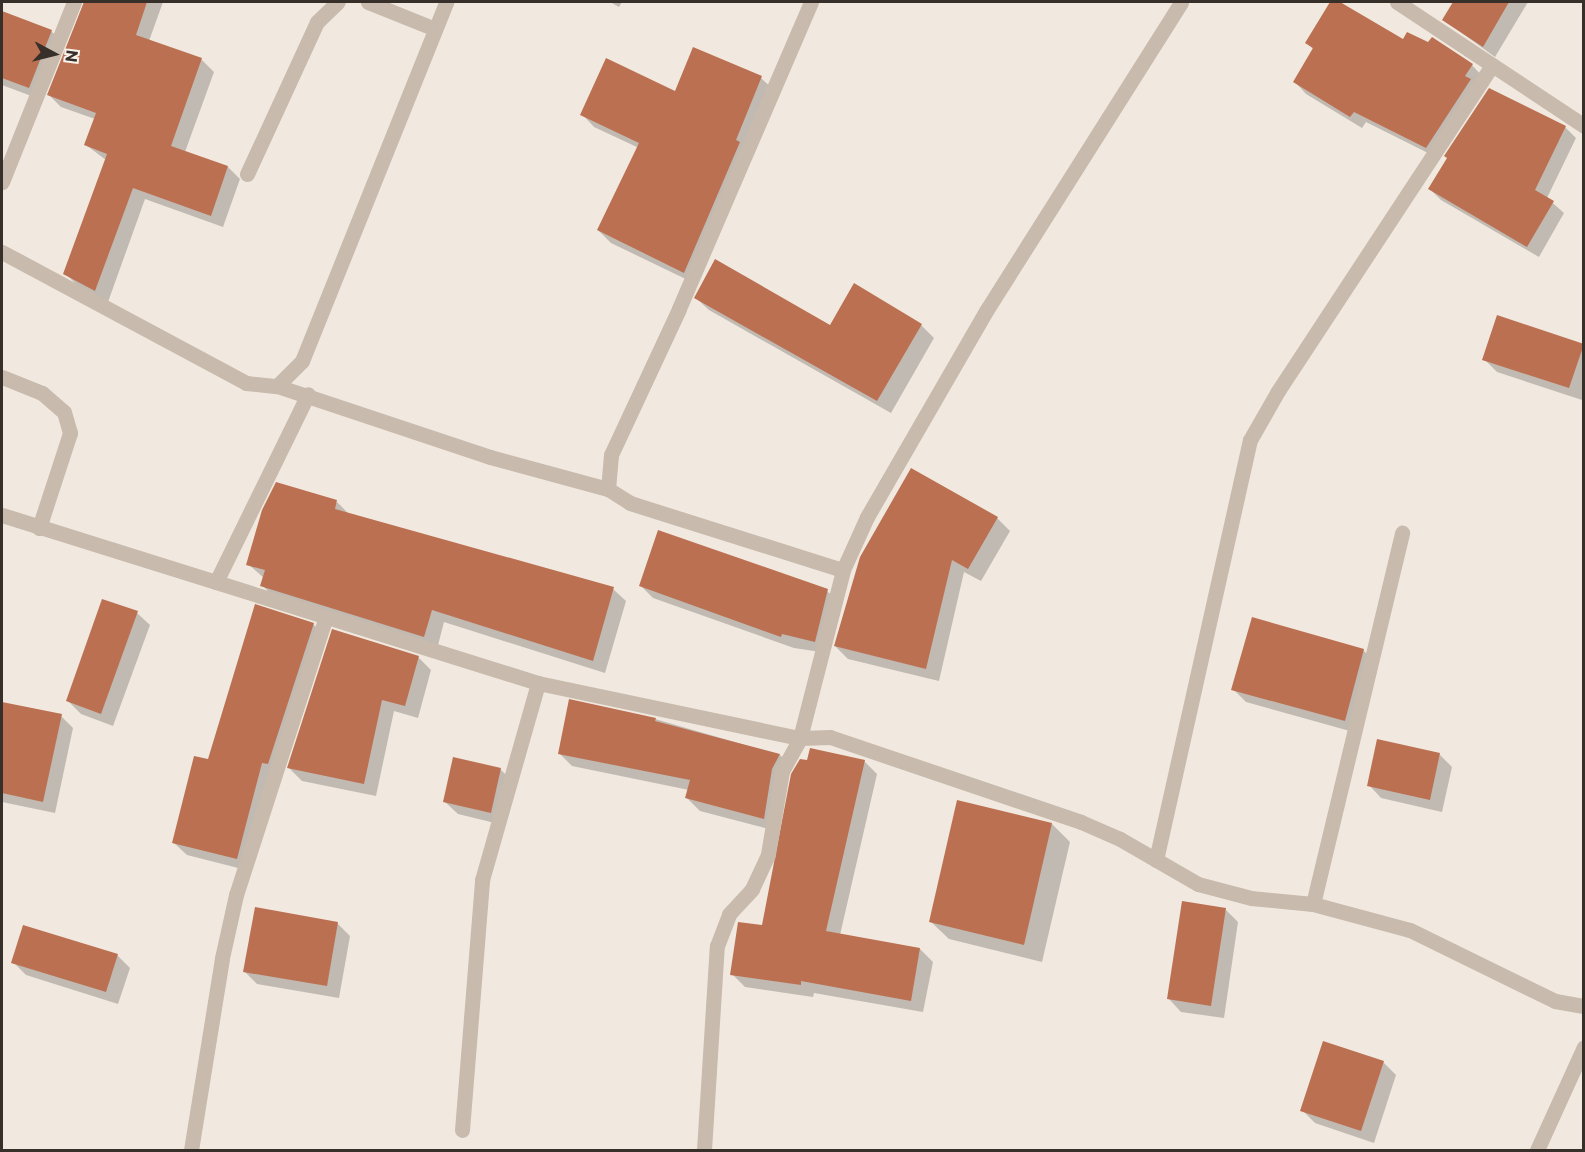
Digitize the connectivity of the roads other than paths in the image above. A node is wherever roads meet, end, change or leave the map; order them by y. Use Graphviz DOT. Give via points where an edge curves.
graph roads {
  1 [pos="74,2"];
  2 [pos="338,2"];
  3 [pos="368,2"];
  4 [pos="446,2"];
  5 [pos="811,2"];
  6 [pos="1181,2"];
  7 [pos="1397,2"];
  8 [pos="435,28"];
  9 [pos="1492,65"];
  10 [pos="1584,126"];
  11 [pos="247,174"];
  12 [pos="2,182"];
  13 [pos="2,252"];
  14 [pos="2,377"];
  15 [pos="277,386"];
  16 [pos="308,394"];
  17 [pos="608,489"];
  18 [pos="2,515"];
  19 [pos="39,528"];
  20 [pos="1402,532"];
  21 [pos="843,570"];
  22 [pos="216,582"];
  23 [pos="326,616"];
  24 [pos="538,682"];
  25 [pos="800,738"];
  26 [pos="1156,860"];
  27 [pos="1313,904"];
  28 [pos="1584,1006"];
  29 [pos="1584,1047"];
  30 [pos="462,1130"];
  31 [pos="191,1150"];
  32 [pos="704,1150"];
  33 [pos="1537,1150"];
  1 -- 12 [label="street"];
  2 -- 11 [label="street" via="317,22"];
  3 -- 8 [label="street"];
  4 -- 8 [label="street"];
  5 -- 17 [label="street" via="679,309 611,455"];
  6 -- 21 [label="street" via="986,311 867,517"];
  7 -- 9 [label="street"];
  8 -- 15 [label="street" via="302,361"];
  9 -- 10 [label="street"];
  9 -- 26 [label="street" via="1278,390 1250,440"];
  13 -- 15 [label="street" via="246,383"];
  14 -- 19 [label="street" via="42,393 64,412 70,433"];
  15 -- 16 [label="street"];
  16 -- 17 [label="street" via="490,457"];
  16 -- 22 [label="street"];
  17 -- 21 [label="street" via="630,503"];
  18 -- 19 [label="street"];
  19 -- 22 [label="street"];
  20 -- 27 [label="street"];
  21 -- 25 [label="street"];
  22 -- 23 [label="street"];
  23 -- 24 [label="street"];
  23 -- 31 [label="street" via="236,895"];
  24 -- 25 [label="street"];
  24 -- 30 [label="street" via="482,880"];
  25 -- 26 [label="street" via="830,737 1081,822"];
  25 -- 32 [label="street" via="782,771 768,854 752,889 729,915 717,946"];
  26 -- 27 [label="street" via="1198,884 1251,898"];
  27 -- 28 [label="street" via="1410,930 1555,1001"];
  29 -- 33 [label="street"];
}
